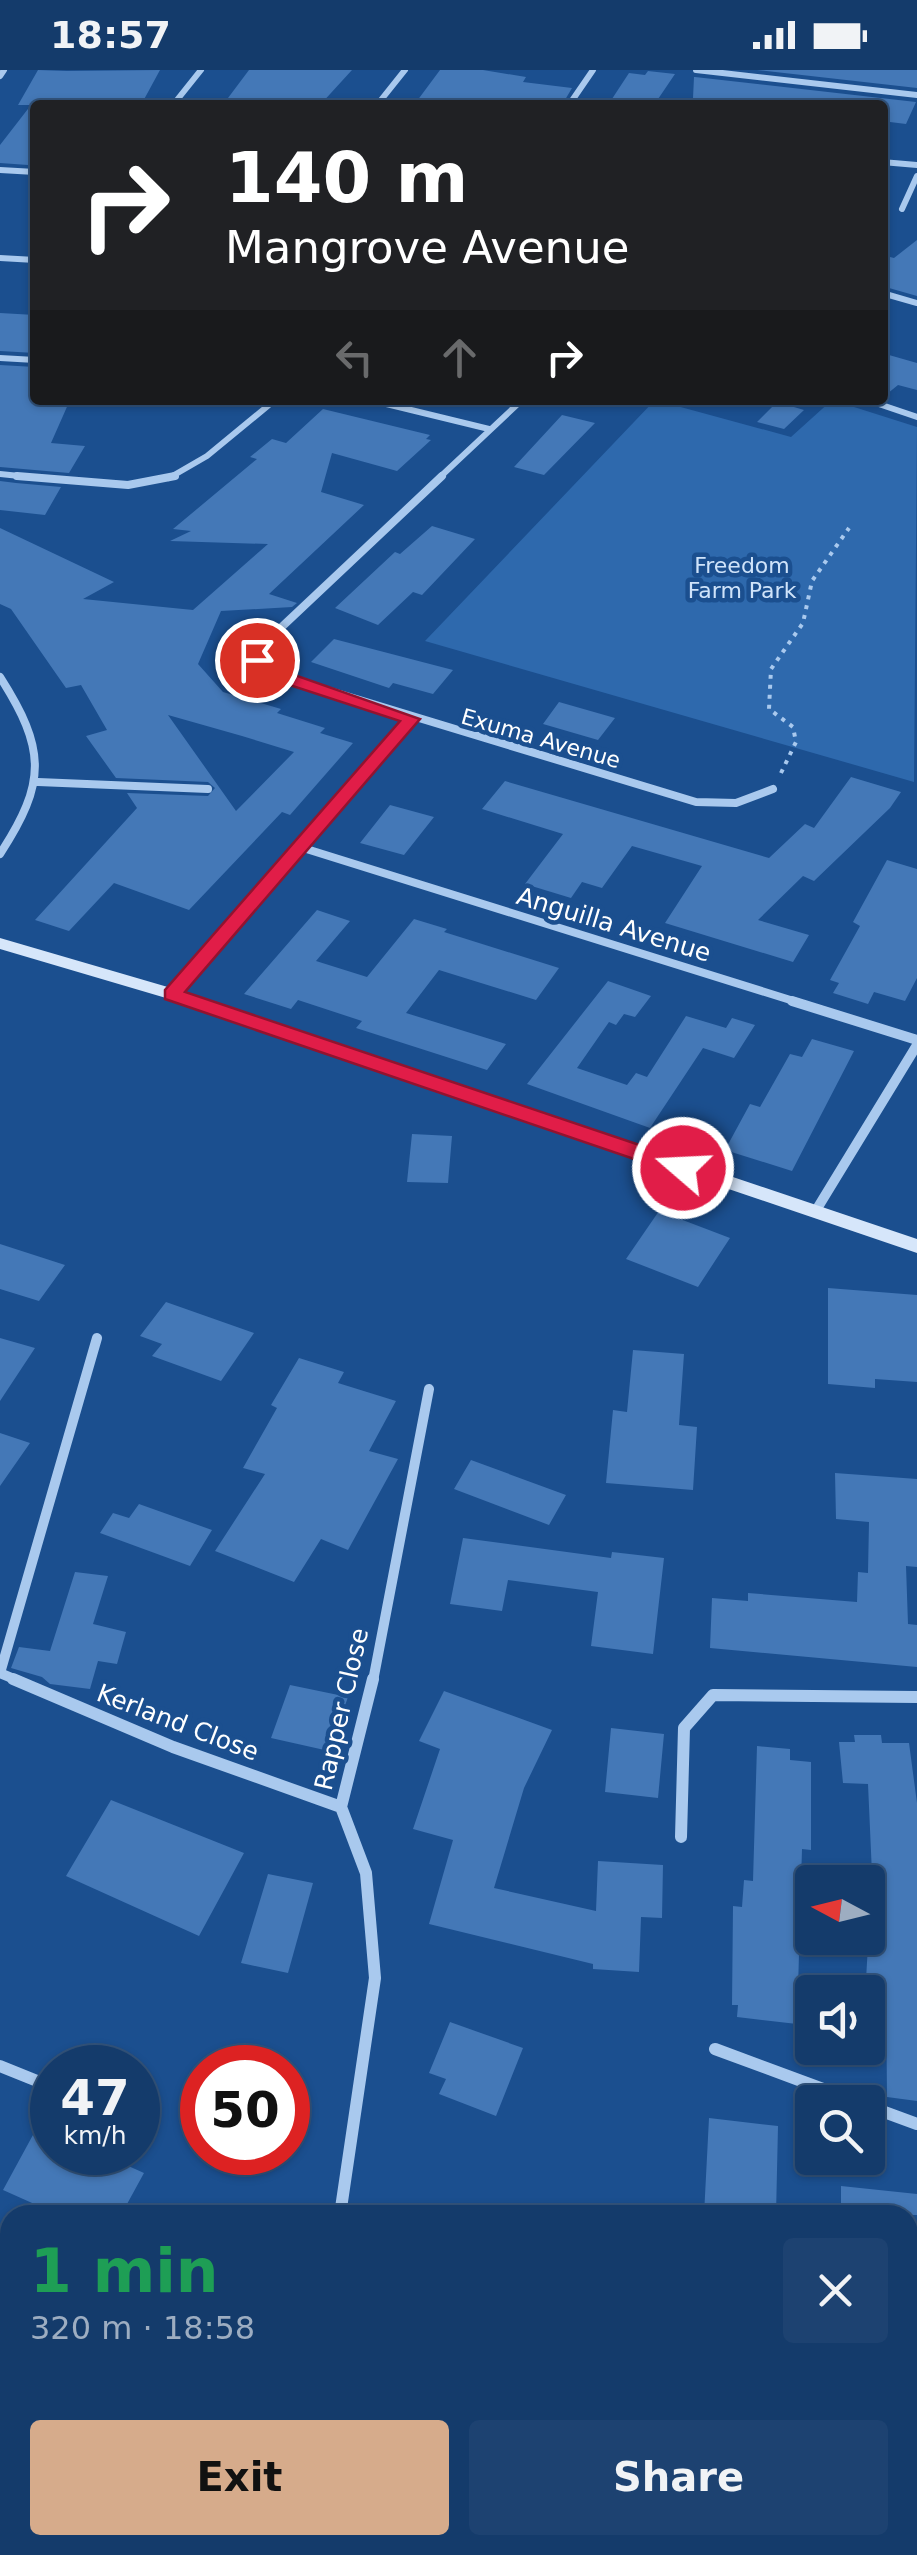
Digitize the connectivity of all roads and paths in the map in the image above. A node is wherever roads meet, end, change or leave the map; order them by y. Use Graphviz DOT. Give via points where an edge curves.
graph roads {
  1 [pos="202,70"];
  2 [pos="404,70"];
  3 [pos="593,70"];
  4 [pos="696,70"];
  5 [pos="917,95"];
  6 [pos="177,100"];
  7 [pos="381,100"];
  8 [pos="572,100"];
  9 [pos="888,163"];
  10 [pos="917,166"];
  11 [pos="0,170"];
  12 [pos="30,172"];
  13 [pos="917,176"];
  14 [pos="902,209"];
  15 [pos="0,258"];
  16 [pos="30,260"];
  17 [pos="888,296"];
  18 [pos="917,304"];
  19 [pos="0,358"];
  20 [pos="30,360"];
  21 [pos="268,405"];
  22 [pos="391,405"];
  23 [pos="516,405"];
  24 [pos="883,405"];
  25 [pos="917,416"];
  26 [pos="489,429"];
  27 [pos="0,474"];
  28 [pos="850,528"];
  29 [pos="0,677"];
  30 [pos="412,719"];
  31 [pos="38,782"];
  32 [pos="208,788"];
  33 [pos="773,789"];
  34 [pos="300,848"];
  35 [pos="0,854"];
  36 [pos="0,943"];
  37 [pos="172,994"];
  38 [pos="917,1042"];
  39 [pos="815,1212"];
  40 [pos="917,1246"];
  41 [pos="97,1338"];
  42 [pos="429,1389"];
  43 [pos="0,1673"];
  44 [pos="917,1698"];
  45 [pos="341,1807"];
  46 [pos="681,1838"];
  47 [pos="715,2049"];
  48 [pos="0,2066"];
  49 [pos="30,2078"];
  50 [pos="812,2085"];
  51 [pos="885,2112"];
  52 [pos="917,2124"];
  53 [pos="341,2205"];
  1 -- 6 [label="street"];
  2 -- 7 [label="street"];
  3 -- 8 [label="street"];
  4 -- 5 [label="street"];
  9 -- 10 [label="street"];
  11 -- 12 [label="street"];
  13 -- 14 [label="street"];
  15 -- 16 [label="street"];
  17 -- 18 [label="street"];
  19 -- 20 [label="street"];
  21 -- 27 [label="street" via="161,481"];
  22 -- 26 [label="street"];
  23 -- 26 [label="street, Exuma Avenue"];
  24 -- 25 [label="street"];
  26 -- 30 [label="street, Exuma Avenue" via="270,638 257,660 274,674"];
  28 -- 33 [label="path" via="812,581 803,623 771,669 769,709 793,727 796,742"];
  29 -- 31 [label="street" via="32,725"];
  30 -- 33 [label="street, Exuma Avenue" via="696,802 728,806"];
  30 -- 34 [label="street"];
  31 -- 32 [label="street"];
  31 -- 35 [label="street" via="29,812"];
  34 -- 37 [label="street"];
  34 -- 38 [label="street, Anguilla Avenue"];
  36 -- 37 [label="main road"];
  37 -- 39 [label="main road"];
  38 -- 39 [label="street"];
  39 -- 40 [label="main road"];
  41 -- 43 [label="street"];
  42 -- 45 [label="street, Rapper Close" via="369,1702"];
  43 -- 45 [label="street, Kerland Close" via="173,1747"];
  44 -- 46 [label="street" via="712,1695 684,1728"];
  45 -- 53 [label="street, Rapper Close" via="366,1873 375,1978"];
  47 -- 50 [label="street"];
  48 -- 49 [label="street"];
  51 -- 52 [label="street"];
}
